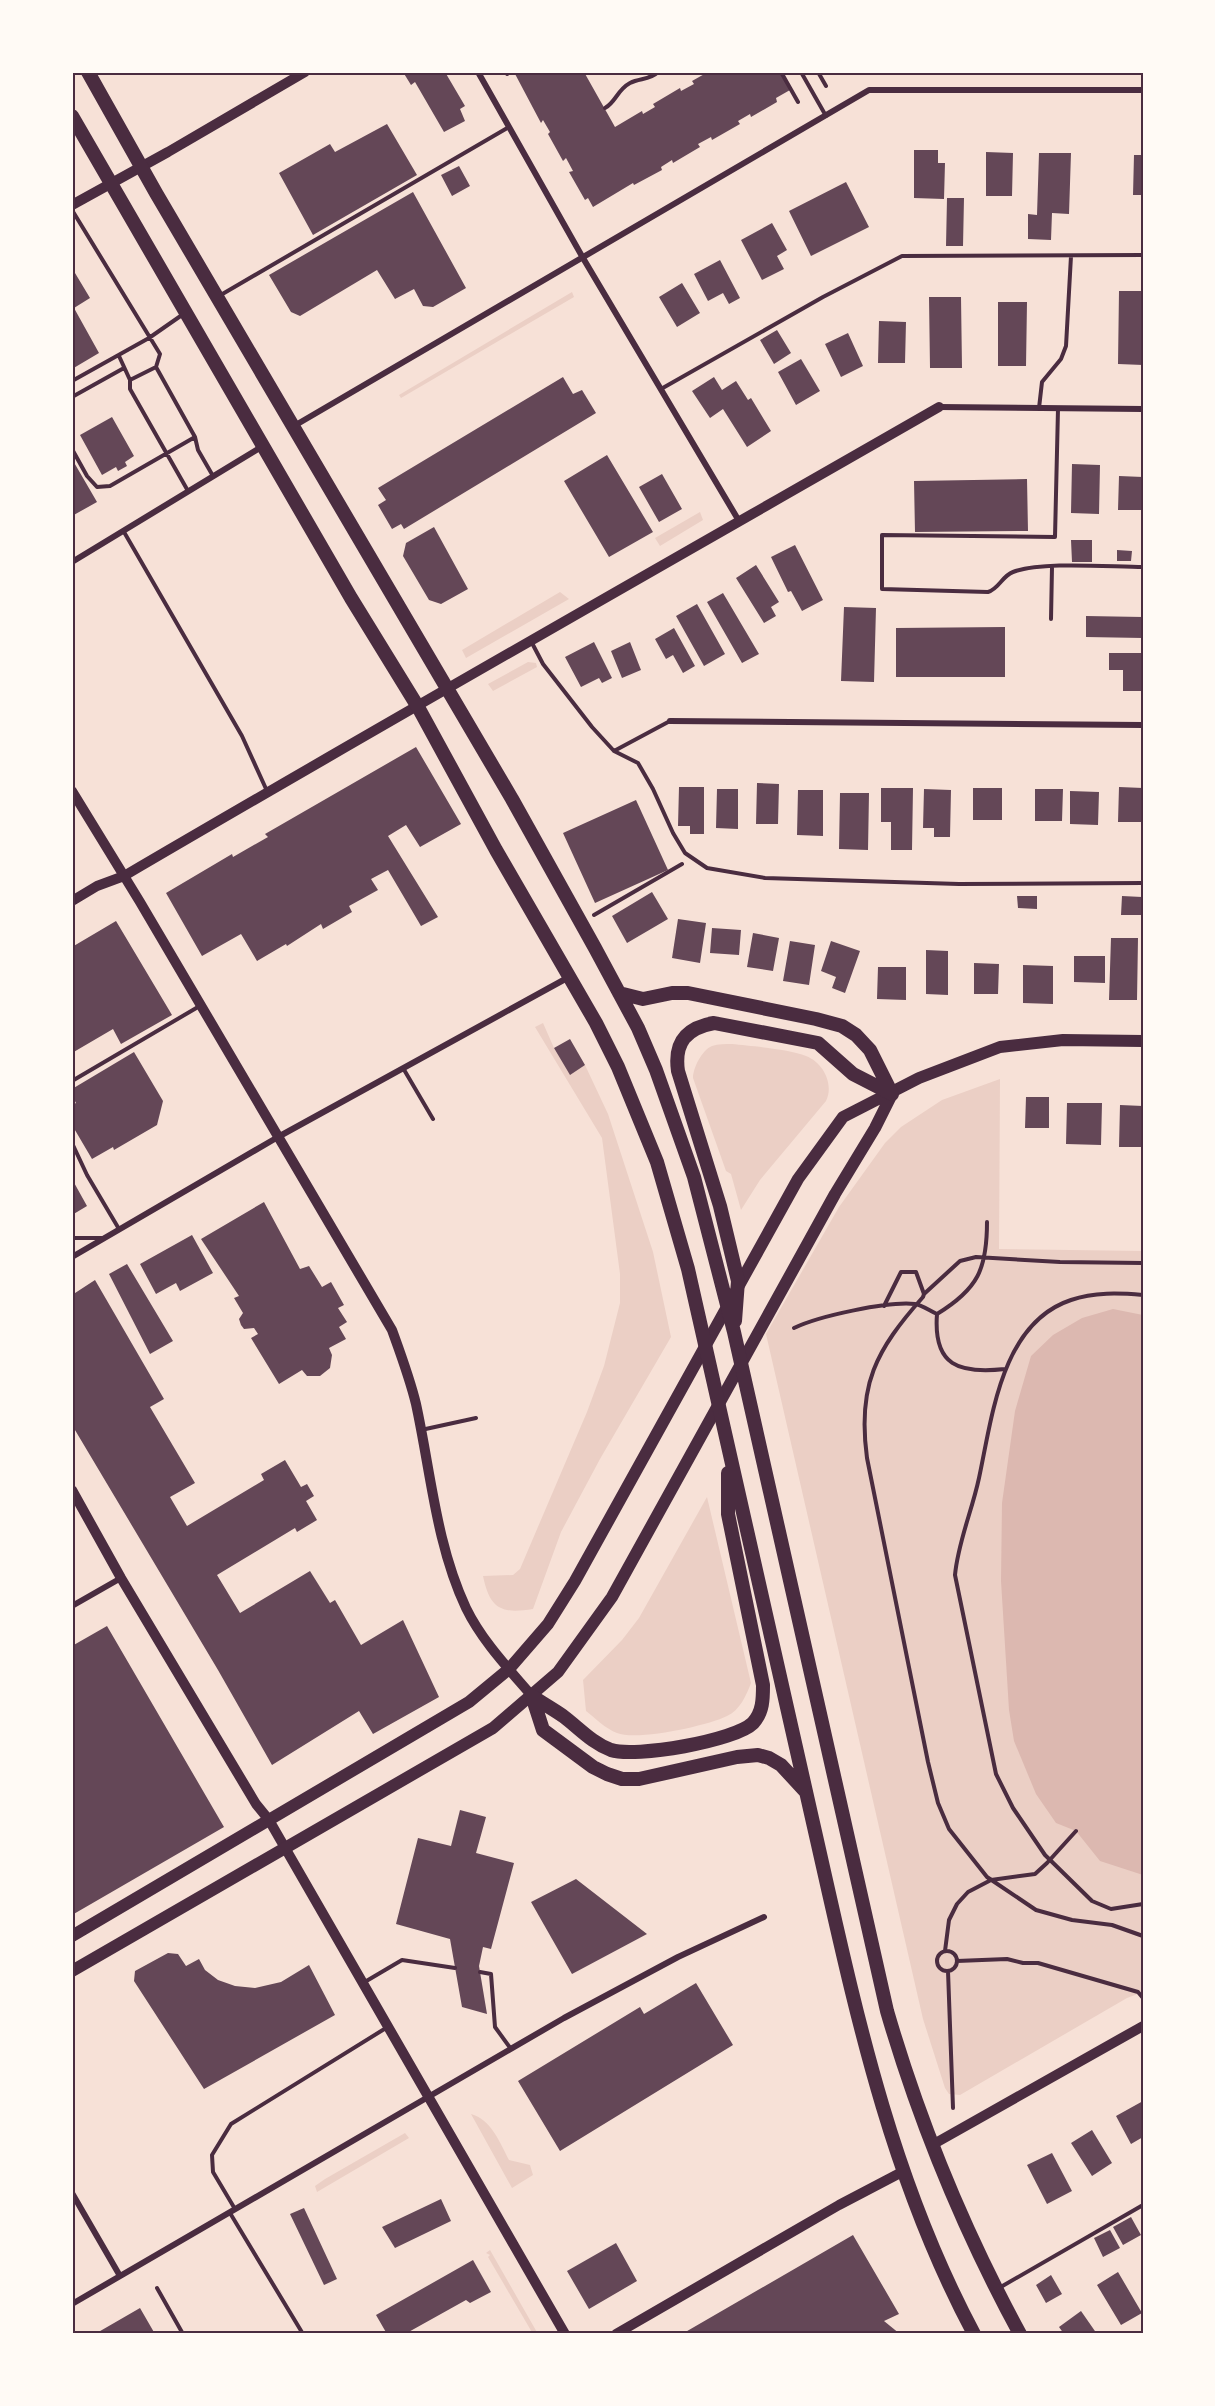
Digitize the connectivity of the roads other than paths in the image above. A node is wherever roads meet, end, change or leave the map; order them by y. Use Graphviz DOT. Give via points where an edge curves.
graph roads {
  1 [pos="88,72"];
  2 [pos="305,72"];
  3 [pos="478,72"];
  4 [pos="801,72"];
  5 [pos="1143,90"];
  6 [pos="72,116"];
  7 [pos="825,116"];
  8 [pos="509,127"];
  9 [pos="143,166"];
  10 [pos="111,184"];
  11 [pos="72,205"];
  12 [pos="72,210"];
  13 [pos="1143,255"];
  14 [pos="1071,256"];
  15 [pos="583,258"];
  16 [pos="218,296"];
  17 [pos="185,313"];
  18 [pos="149,338"];
  19 [pos="119,356"];
  20 [pos="156,367"];
  21 [pos="124,368"];
  22 [pos="130,380"];
  23 [pos="72,381"];
  24 [pos="662,389"];
  25 [pos="72,397"];
  26 [pos="939,407"];
  27 [pos="1039,408"];
  28 [pos="1058,409"];
  29 [pos="1143,409"];
  30 [pos="294,426"];
  31 [pos="195,437"];
  32 [pos="263,446"];
  33 [pos="72,449"];
  34 [pos="165,454"];
  35 [pos="213,476"];
  36 [pos="188,491"];
  37 [pos="739,521"];
  38 [pos="124,532"];
  39 [pos="72,562"];
  40 [pos="1052,567"];
  41 [pos="1143,567"];
  42 [pos="1051,619"];
  43 [pos="530,639"];
  44 [pos="448,688"];
  45 [pos="418,707"];
  46 [pos="670,721"];
  47 [pos="1143,725"];
  48 [pos="614,751"];
  49 [pos="72,791"];
  50 [pos="267,792"];
  51 [pos="124,876"];
  52 [pos="1143,883"];
  53 [pos="72,901"];
  54 [pos="569,976"];
  55 [pos="619,993"];
  56 [pos="201,1005"];
  57 [pos="1143,1041"];
  58 [pos="403,1068"];
  59 [pos="72,1081"];
  60 [pos="892,1094"];
  61 [pos="433,1119"];
  62 [pos="278,1137"];
  63 [pos="72,1143"];
  64 [pos="120,1230"];
  65 [pos="72,1238"];
  66 [pos="104,1239"];
  67 [pos="72,1257"];
  68 [pos="734,1332"];
  69 [pos="476,1418"];
  70 [pos="421,1431"];
  71 [pos="729,1453"];
  72 [pos="72,1490"];
  73 [pos="121,1578"];
  74 [pos="72,1606"];
  75 [pos="509,1669"];
  76 [pos="532,1696"];
  77 [pos="806,1793"];
  78 [pos="269,1820"];
  79 [pos="285,1848"];
  80 [pos="764,1917"];
  81 [pos="72,1936"];
  82 [pos="455,1968"];
  83 [pos="72,1971"];
  84 [pos="480,1972"];
  85 [pos="363,1983"];
  86 [pos="1143,2026"];
  87 [pos="388,2027"];
  88 [pos="511,2050"];
  89 [pos="428,2097"];
  90 [pos="932,2145"];
  91 [pos="902,2172"];
  92 [pos="72,2193"];
  93 [pos="1143,2205"];
  94 [pos="232,2210"];
  95 [pos="120,2276"];
  96 [pos="996,2290"];
  97 [pos="72,2304"];
  98 [pos="303,2334"];
  99 [pos="565,2334"];
  100 [pos="616,2334"];
  101 [pos="974,2334"];
  102 [pos="1020,2334"];
  1 -- 9 [label="highway"];
  2 -- 9 [label="street"];
  3 -- 8 [label="street"];
  4 -- 7 [label="lane"];
  5 -- 7 [label="street" via="869,90"];
  6 -- 10 [label="highway"];
  7 -- 15 [label="street"];
  8 -- 15 [label="street"];
  8 -- 16 [label="lane"];
  9 -- 10 [label="street"];
  9 -- 16 [label="highway"];
  10 -- 11 [label="street"];
  10 -- 17 [label="highway"];
  12 -- 18 [label="lane"];
  13 -- 14 [label="lane"];
  14 -- 24 [label="lane" via="902,256"];
  14 -- 27 [label="lane" via="1066,346 1042,382"];
  15 -- 24 [label="street"];
  15 -- 30 [label="street"];
  16 -- 30 [label="highway"];
  17 -- 18 [label="lane"];
  17 -- 32 [label="highway"];
  18 -- 19 [label="lane"];
  18 -- 20 [label="lane" via="160,354"];
  19 -- 21 [label="lane"];
  19 -- 23 [label="lane"];
  20 -- 22 [label="lane"];
  20 -- 31 [label="lane"];
  21 -- 22 [label="lane"];
  21 -- 25 [label="lane"];
  22 -- 34 [label="lane" via="130,388"];
  24 -- 37 [label="street"];
  26 -- 27 [label="street"];
  26 -- 37 [label="street"];
  27 -- 28 [label="street"];
  28 -- 29 [label="street"];
  28 -- 40 [label="lane" via="1054,537 882,535 882,589 988,592 1012,572"];
  30 -- 44 [label="highway"];
  31 -- 34 [label="lane"];
  31 -- 35 [label="lane"];
  32 -- 35 [label="street"];
  32 -- 45 [label="highway"];
  33 -- 34 [label="lane" via="97,487 110,486"];
  34 -- 36 [label="lane"];
  35 -- 36 [label="street"];
  36 -- 38 [label="street"];
  37 -- 43 [label="street"];
  38 -- 39 [label="street"];
  38 -- 50 [label="lane" via="242,736"];
  40 -- 41 [label="lane"];
  40 -- 42 [label="lane"];
  43 -- 44 [label="street"];
  43 -- 48 [label="lane" via="543,664"];
  44 -- 45 [label="street"];
  44 -- 55 [label="highway"];
  45 -- 50 [label="street"];
  45 -- 54 [label="highway"];
  46 -- 47 [label="street"];
  46 -- 48 [label="lane"];
  48 -- 52 [label="lane" via="638,763 685,853 707,867 765,878 959,884"];
  49 -- 51 [label="street"];
  50 -- 51 [label="street"];
  51 -- 53 [label="street"];
  51 -- 56 [label="street"];
  54 -- 58 [label="street"];
  54 -- 71 [label="highway" via="609,1049 642,1122 671,1206"];
  55 -- 60 [label="highway" via="644,999 688,993 842,1026 870,1050"];
  55 -- 68 [label="highway" via="638,1028 680,1133"];
  56 -- 59 [label="lane"];
  56 -- 62 [label="street"];
  57 -- 60 [label="main road" via="1063,1040 1000,1047 919,1078"];
  58 -- 61 [label="lane"];
  58 -- 62 [label="street"];
  60 -- 68 [label="highway" via="853,1074 818,1043 714,1023 699,1026 680,1044 676,1056 678,1071 720,1206 738,1281"];
  60 -- 75 [label="main road" via="843,1117 798,1179 575,1581 548,1624"];
  60 -- 76 [label="main road" via="612,1597 558,1672"];
  62 -- 64 [label="street"];
  62 -- 70 [label="street" via="392,1330"];
  63 -- 64 [label="lane"];
  64 -- 66 [label="street"];
  65 -- 66 [label="lane"];
  66 -- 67 [label="street"];
  68 -- 90 [label="highway" via="887,2011"];
  69 -- 70 [label="lane"];
  70 -- 75 [label="street" via="440,1536 453,1578 476,1626"];
  71 -- 76 [label="highway" via="728,1514 763,1685 764,1705 753,1722 727,1736 628,1753 598,1745"];
  71 -- 77 [label="highway"];
  72 -- 73 [label="street"];
  73 -- 74 [label="street"];
  73 -- 78 [label="street"];
  75 -- 76 [label="street"];
  75 -- 78 [label="main road" via="469,1702"];
  76 -- 77 [label="highway" via="543,1730 607,1774 639,1779 758,1755 781,1766"];
  76 -- 79 [label="main road" via="493,1728"];
  77 -- 91 [label="highway" via="860,2029"];
  78 -- 79 [label="street"];
  78 -- 81 [label="main road"];
  79 -- 83 [label="main road"];
  79 -- 85 [label="street"];
  80 -- 88 [label="street" via="678,1957"];
  82 -- 85 [label="lane" via="402,1960"];
  84 -- 88 [label="lane" via="491,1974 495,2027"];
  85 -- 87 [label="street"];
  86 -- 90 [label="street"];
  87 -- 89 [label="street"];
  87 -- 94 [label="lane" via="231,2124 212,2155 213,2172"];
  88 -- 89 [label="street"];
  89 -- 94 [label="street"];
  89 -- 99 [label="street"];
  90 -- 96 [label="highway"];
  91 -- 100 [label="street"];
  91 -- 101 [label="highway"];
  92 -- 95 [label="street"];
  93 -- 96 [label="lane"];
  94 -- 95 [label="street"];
  94 -- 98 [label="lane"];
  95 -- 97 [label="street"];
  96 -- 102 [label="highway"];
}
